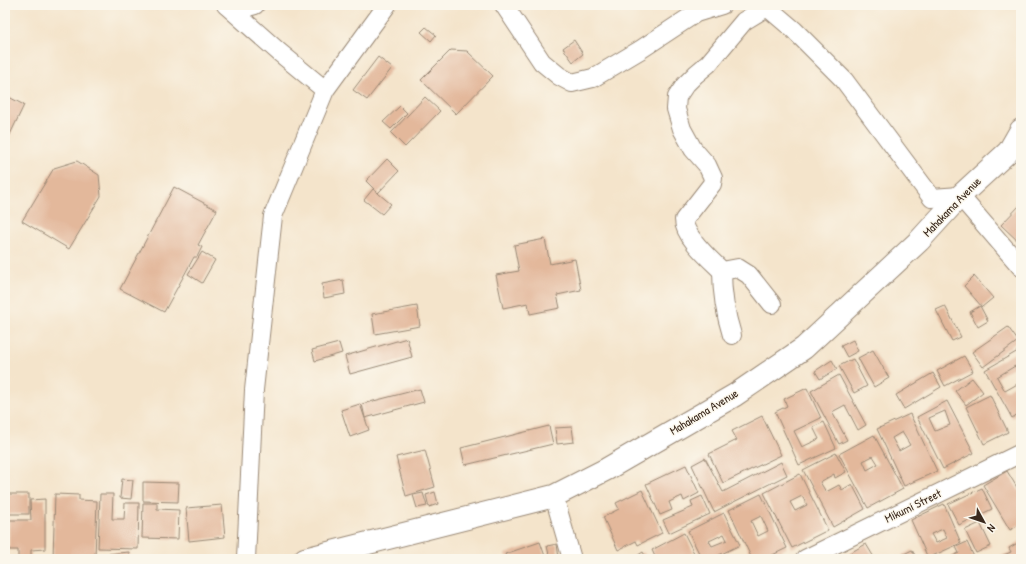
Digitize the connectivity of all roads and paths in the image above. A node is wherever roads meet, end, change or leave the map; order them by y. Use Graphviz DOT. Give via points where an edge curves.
graph roads {
  1 [pos="226,5"];
  2 [pos="254,5"];
  3 [pos="388,5"];
  4 [pos="504,5"];
  5 [pos="722,5"];
  6 [pos="762,6"];
  7 [pos="325,90"];
  8 [pos="1021,130"];
  9 [pos="960,196"];
  10 [pos="1021,267"];
  11 [pos="722,271"];
  12 [pos="772,304"];
  13 [pos="732,335"];
  14 [pos="1021,453"];
  15 [pos="554,496"];
  16 [pos="246,559"];
  17 [pos="306,559"];
  18 [pos="572,559"];
  19 [pos="805,559"];
  1 -- 2 [label="street" via="244,8"];
  1 -- 7 [label="street"];
  3 -- 7 [label="street"];
  4 -- 5 [label="street" via="542,62 572,83 593,78 696,12"];
  6 -- 9 [label="street" via="794,30 844,80 932,198"];
  6 -- 11 [label="street" via="744,21 708,64 685,85 676,104 682,129 714,178 686,217 684,224 705,254"];
  7 -- 16 [label="street" via="273,216 254,390"];
  8 -- 9 [label="street, Mahakama Avenue" via="1009,151"];
  9 -- 10 [label="street"];
  9 -- 15 [label="street, Mahakama Avenue" via="919,241 804,348 735,395 607,469"];
  11 -- 12 [label="street" via="738,268 749,275"];
  11 -- 13 [label="street" via="726,317"];
  14 -- 19 [label="street, Mikumi Street"];
  15 -- 17 [label="street, Mahakama Avenue"];
  15 -- 18 [label="street"];
}
